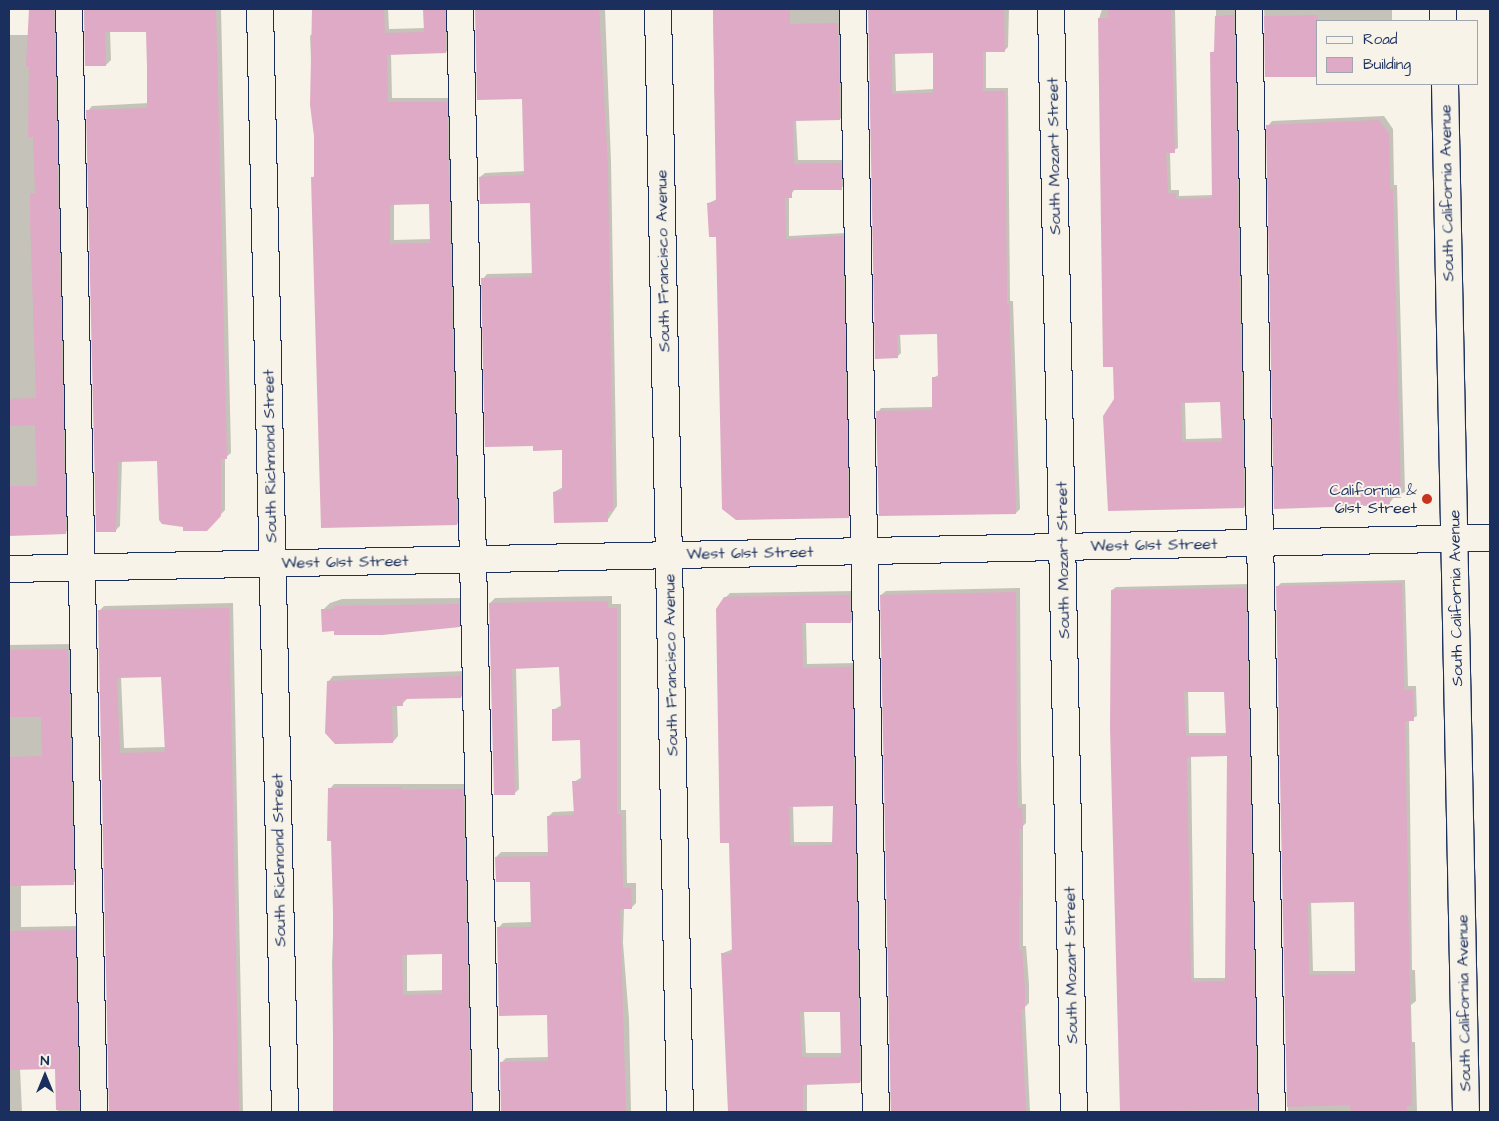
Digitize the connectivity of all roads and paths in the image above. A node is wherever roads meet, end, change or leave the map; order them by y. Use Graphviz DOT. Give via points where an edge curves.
graph roads {
  1 [pos="68,9"];
  2 [pos="260,9"];
  3 [pos="460,9"];
  4 [pos="658,9"];
  5 [pos="853,9"];
  6 [pos="1051,9"];
  7 [pos="1248,9"];
  8 [pos="1445,85"];
  9 [pos="1490,538"];
  10 [pos="1454,539"];
  11 [pos="1260,543"];
  12 [pos="1062,547"];
  13 [pos="863,551"];
  14 [pos="669,555"];
  15 [pos="474,559"];
  16 [pos="272,563"];
  17 [pos="81,567"];
  18 [pos="9,569"];
  19 [pos="94,1112"];
  20 [pos="285,1112"];
  21 [pos="486,1112"];
  22 [pos="680,1112"];
  23 [pos="876,1112"];
  24 [pos="1074,1112"];
  25 [pos="1272,1112"];
  26 [pos="1466,1112"];
  1 -- 17 [label="street"];
  2 -- 16 [label="street, South Richmond Street"];
  3 -- 15 [label="street"];
  4 -- 14 [label="street, South Francisco Avenue"];
  5 -- 13 [label="street"];
  6 -- 12 [label="street, South Mozart Street"];
  7 -- 11 [label="street"];
  8 -- 10 [label="street, South California Avenue"];
  9 -- 10 [label="street, West 61st Street"];
  10 -- 11 [label="street, West 61st Street"];
  10 -- 26 [label="street, South California Avenue"];
  11 -- 12 [label="street, West 61st Street"];
  11 -- 25 [label="street"];
  12 -- 13 [label="street, West 61st Street"];
  12 -- 24 [label="street, South Mozart Street"];
  13 -- 14 [label="street, West 61st Street"];
  13 -- 23 [label="street"];
  14 -- 15 [label="street, West 61st Street"];
  14 -- 22 [label="street, South Francisco Avenue"];
  15 -- 16 [label="street, West 61st Street"];
  15 -- 21 [label="street"];
  16 -- 17 [label="street, West 61st Street"];
  16 -- 20 [label="street, South Richmond Street"];
  17 -- 18 [label="street, West 61st Street"];
  17 -- 19 [label="street"];
}
